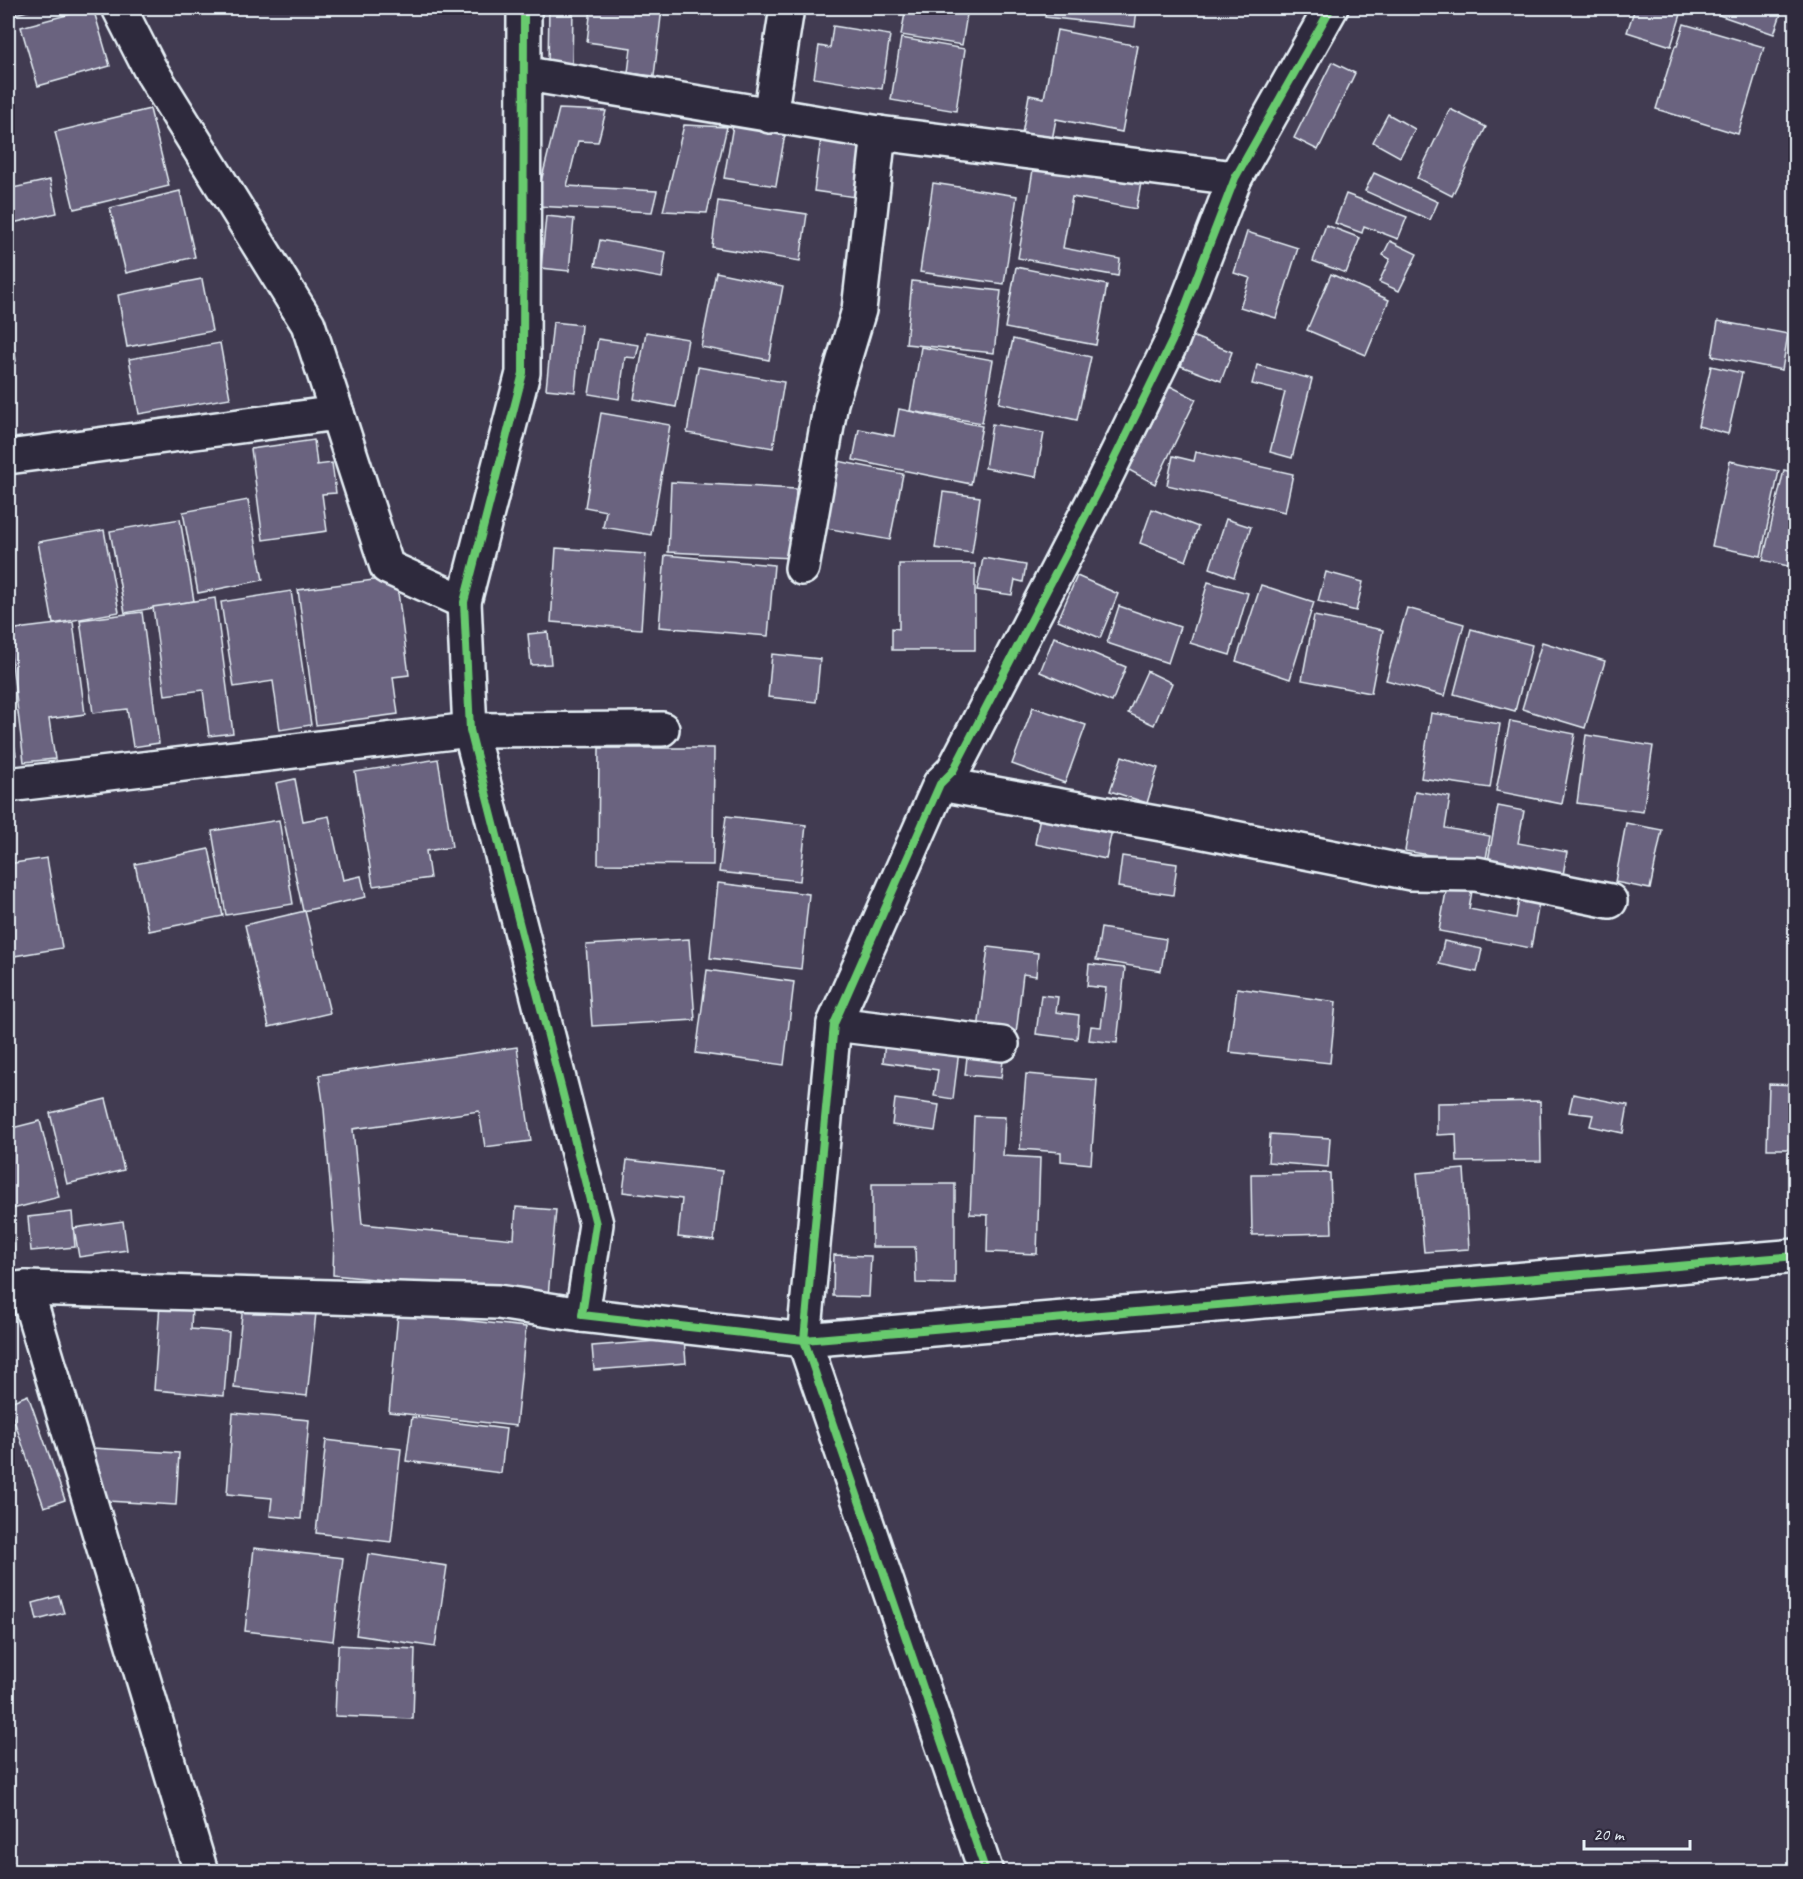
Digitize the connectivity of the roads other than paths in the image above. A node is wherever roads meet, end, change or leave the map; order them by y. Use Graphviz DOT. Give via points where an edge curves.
graph roads {
  1 [pos="119,8"];
  2 [pos="524,8"];
  3 [pos="787,8"];
  4 [pos="1331,8"];
  5 [pos="524,76"];
  6 [pos="771,116"];
  7 [pos="879,133"];
  8 [pos="1235,178"];
  9 [pos="338,413"];
  10 [pos="8,457"];
  11 [pos="802,568"];
  12 [pos="464,602"];
  13 [pos="662,729"];
  14 [pos="470,730"];
  15 [pos="940,784"];
  16 [pos="8,785"];
  17 [pos="1610,902"];
  18 [pos="834,1024"];
  19 [pos="1002,1044"];
  20 [pos="1796,1256"];
  21 [pos="17,1289"];
  22 [pos="582,1315"];
  23 [pos="804,1340"];
  24 [pos="201,1872"];
  25 [pos="986,1872"];
  1 -- 9 [label="street" via="150,69 308,324"];
  2 -- 5 [label="street"];
  3 -- 6 [label="street"];
  4 -- 8 [label="street"];
  5 -- 6 [label="street"];
  5 -- 12 [label="street" via="523,373"];
  6 -- 7 [label="street"];
  7 -- 8 [label="street"];
  7 -- 11 [label="street" via="859,310 831,403"];
  8 -- 15 [label="street" via="1172,341 953,771"];
  9 -- 10 [label="street"];
  9 -- 12 [label="street" via="387,567"];
  12 -- 14 [label="street"];
  13 -- 14 [label="street"];
  14 -- 16 [label="street"];
  14 -- 22 [label="street" via="596,1224"];
  15 -- 17 [label="street" via="1411,873 1476,874"];
  15 -- 18 [label="street"];
  18 -- 19 [label="street"];
  18 -- 23 [label="street"];
  20 -- 23 [label="street"];
  21 -- 22 [label="street" via="498,1302"];
  21 -- 24 [label="street"];
  22 -- 23 [label="street"];
  23 -- 25 [label="street"];
}
